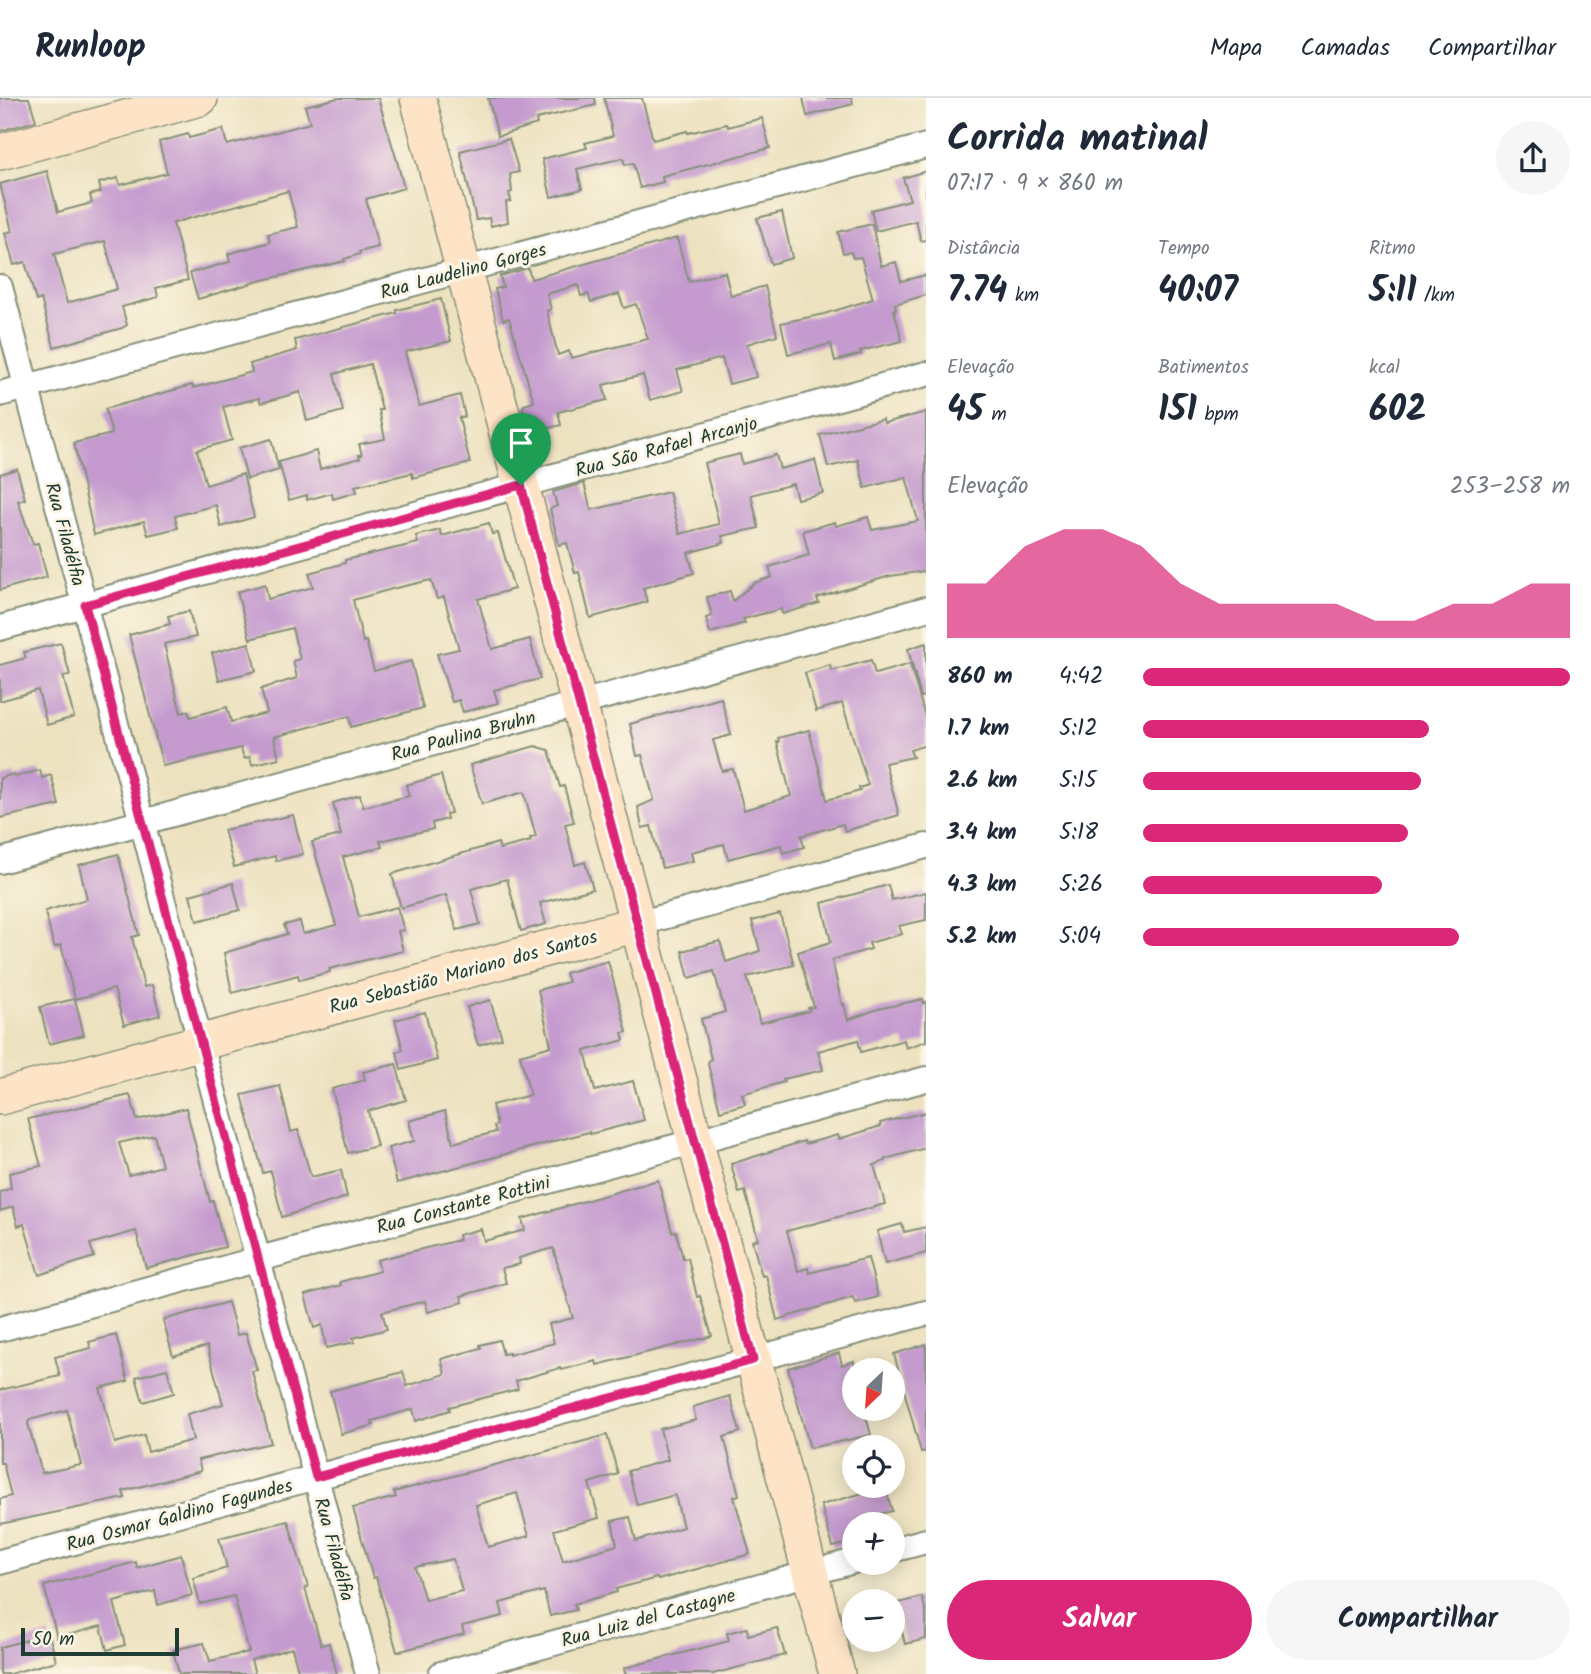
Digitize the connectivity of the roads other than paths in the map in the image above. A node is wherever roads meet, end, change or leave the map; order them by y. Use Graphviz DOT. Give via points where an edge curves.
graph roads {
  1 [pos="200,98"];
  2 [pos="418,98"];
  3 [pos="926,146"];
  4 [pos="0,152"];
  5 [pos="464,270"];
  6 [pos="0,287"];
  7 [pos="926,374"];
  8 [pos="26,387"];
  9 [pos="0,394"];
  10 [pos="521,485"];
  11 [pos="85,605"];
  12 [pos="926,609"];
  13 [pos="0,628"];
  14 [pos="579,703"];
  15 [pos="142,822"];
  16 [pos="926,846"];
  17 [pos="0,860"];
  18 [pos="637,924"];
  19 [pos="200,1042"];
  20 [pos="926,1079"];
  21 [pos="0,1097"];
  22 [pos="695,1142"];
  23 [pos="258,1259"];
  24 [pos="926,1313"];
  25 [pos="0,1329"];
  26 [pos="753,1360"];
  27 [pos="316,1477"];
  28 [pos="926,1541"];
  29 [pos="905,1547"];
  30 [pos="0,1562"];
  31 [pos="842,1564"];
  32 [pos="810,1573"];
  33 [pos="368,1674"];
  34 [pos="442,1674"];
  35 [pos="837,1674"];
  1 -- 4 [label="street"];
  2 -- 5 [label="street"];
  3 -- 5 [label="street, Rua Laudelino Gorges"];
  5 -- 8 [label="street, Rua Laudelino Gorges"];
  5 -- 10 [label="street"];
  6 -- 8 [label="street, Rua Filadélfia"];
  7 -- 10 [label="street, Rua São Rafael Arcanjo"];
  8 -- 9 [label="street, Rua Laudelino Gorges"];
  8 -- 11 [label="street, Rua Filadélfia"];
  10 -- 11 [label="street, Rua São Rafael Arcanjo"];
  10 -- 14 [label="street"];
  11 -- 13 [label="street, Rua São Rafael Arcanjo"];
  11 -- 15 [label="street, Rua Filadélfia"];
  12 -- 14 [label="street, Rua Paulina Bruhn"];
  14 -- 15 [label="street, Rua Paulina Bruhn"];
  14 -- 18 [label="street"];
  15 -- 17 [label="street, Rua Paulina Bruhn"];
  15 -- 19 [label="street, Rua Filadélfia"];
  16 -- 18 [label="street, Rua Sebastião Mariano dos Santos"];
  18 -- 19 [label="street, Rua Sebastião Mariano dos Santos"];
  18 -- 22 [label="street"];
  19 -- 21 [label="street, Rua Sebastião Mariano dos Santos"];
  19 -- 23 [label="street, Rua Filadélfia"];
  20 -- 22 [label="street, Rua Constante Rottini"];
  22 -- 23 [label="street, Rua Constante Rottini"];
  22 -- 26 [label="street"];
  23 -- 25 [label="street, Rua Constante Rottini"];
  23 -- 27 [label="street, Rua Filadélfia"];
  24 -- 26 [label="street, Rua Osmar Galdino Fagundes"];
  26 -- 27 [label="street, Rua Osmar Galdino Fagundes"];
  26 -- 32 [label="street"];
  27 -- 30 [label="street, Rua Osmar Galdino Fagundes"];
  27 -- 33 [label="street, Rua Filadélfia"];
  28 -- 29 [label="street"];
  31 -- 32 [label="street, Rua Luiz del Castagne"];
  32 -- 34 [label="street, Rua Luiz del Castagne"];
  32 -- 35 [label="street"];
}
